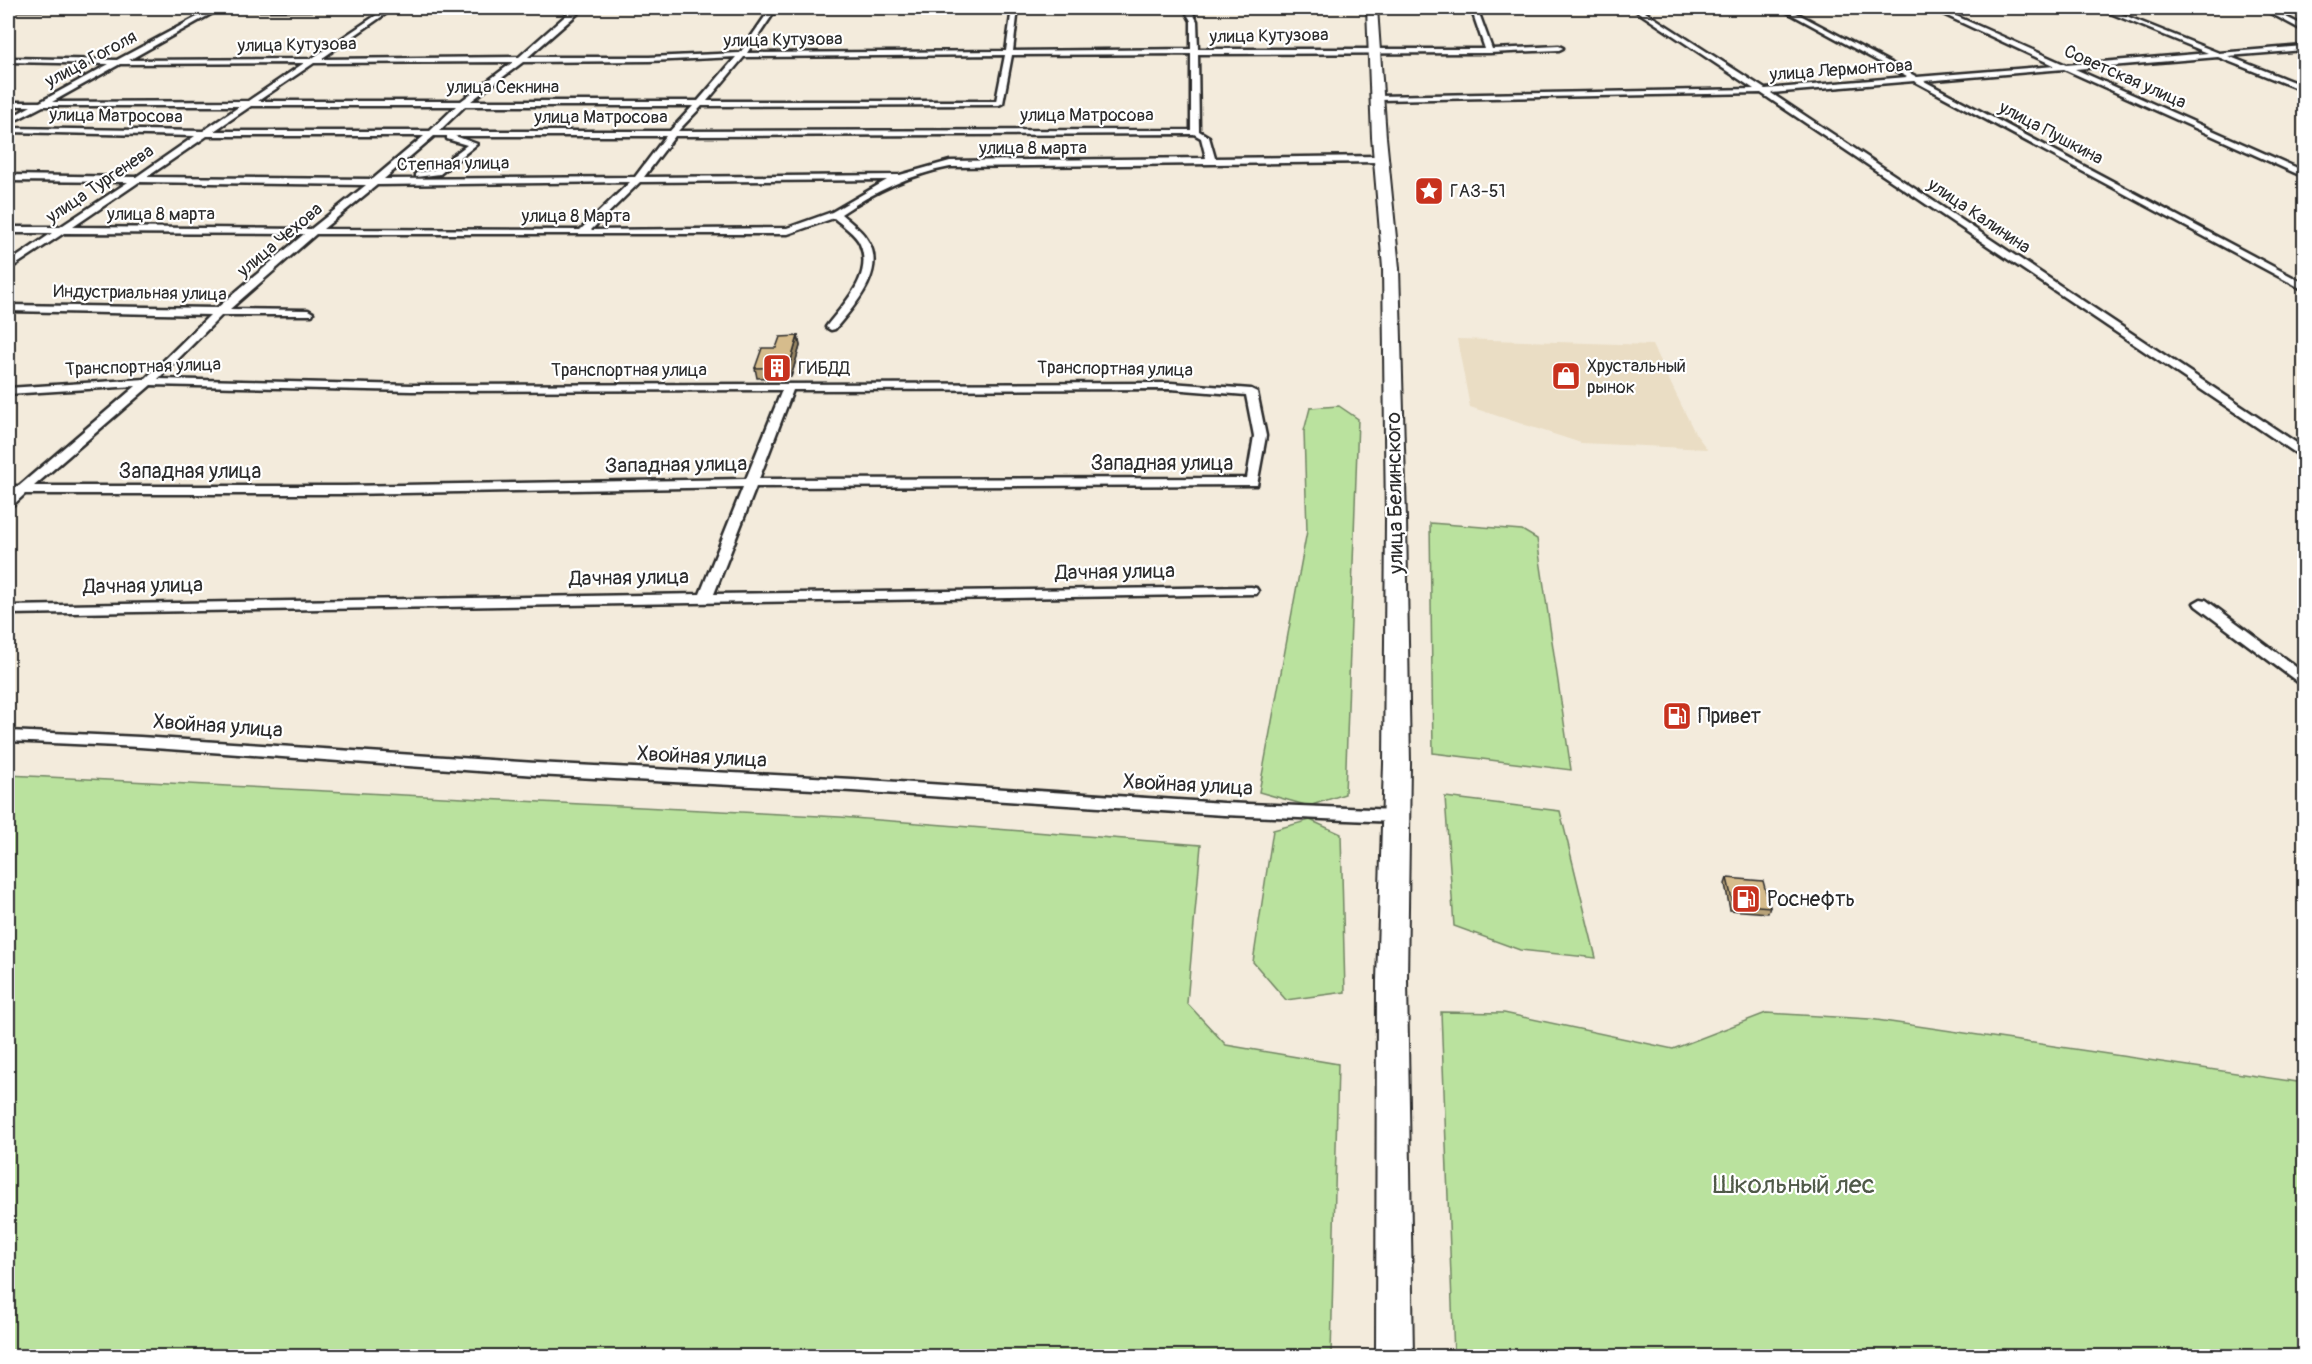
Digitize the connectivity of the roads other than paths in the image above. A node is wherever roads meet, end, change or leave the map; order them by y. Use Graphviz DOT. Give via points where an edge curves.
graph roads {
  1 [pos="220,8"];
  2 [pos="326,8"];
  3 [pos="392,8"];
  4 [pos="545,8"];
  5 [pos="578,8"];
  6 [pos="583,8"];
  7 [pos="774,8"];
  8 [pos="1015,8"];
  9 [pos="1187,8"];
  10 [pos="1372,8"];
  11 [pos="1474,8"];
  12 [pos="1635,8"];
  13 [pos="1783,8"];
  14 [pos="1934,8"];
  15 [pos="2101,8"];
  16 [pos="2264,8"];
  17 [pos="12,9"];
  18 [pos="2304,29"];
  19 [pos="1559,48"];
  20 [pos="2304,48"];
  21 [pos="1373,50"];
  22 [pos="1489,51"];
  23 [pos="1194,52"];
  24 [pos="1009,53"];
  25 [pos="742,55"];
  26 [pos="2219,56"];
  27 [pos="522,59"];
  28 [pos="8,60"];
  29 [pos="315,60"];
  30 [pos="117,62"];
  31 [pos="2067,67"];
  32 [pos="1916,79"];
  33 [pos="2304,89"];
  34 [pos="1765,91"];
  35 [pos="1378,99"];
  36 [pos="465,102"];
  37 [pos="39,103"];
  38 [pos="251,103"];
  39 [pos="699,103"];
  40 [pos="8,104"];
  41 [pos="8,122"];
  42 [pos="8,130"];
  43 [pos="433,131"];
  44 [pos="1195,132"];
  45 [pos="672,133"];
  46 [pos="203,134"];
  47 [pos="1380,159"];
  48 [pos="1211,161"];
  49 [pos="2304,174"];
  50 [pos="898,177"];
  51 [pos="8,178"];
  52 [pos="136,178"];
  53 [pos="637,180"];
  54 [pos="375,182"];
  55 [pos="835,214"];
  56 [pos="8,230"];
  57 [pos="62,230"];
  58 [pos="314,231"];
  59 [pos="583,233"];
  60 [pos="8,267"];
  61 [pos="2304,287"];
  62 [pos="8,308"];
  63 [pos="221,311"];
  64 [pos="308,313"];
  65 [pos="831,327"];
  66 [pos="148,382"];
  67 [pos="789,387"];
  68 [pos="8,391"];
  69 [pos="1251,392"];
  70 [pos="2304,453"];
  71 [pos="750,483"];
  72 [pos="14,490"];
  73 [pos="8,502"];
  74 [pos="1251,591"];
  75 [pos="706,598"];
  76 [pos="2201,603"];
  77 [pos="8,610"];
  78 [pos="2304,680"];
  79 [pos="8,736"];
  80 [pos="1395,816"];
  81 [pos="1395,1356"];
  1 -- 2 [label="street"];
  1 -- 17 [label="street"];
  1 -- 30 [label="street, улица Гоголя"];
  3 -- 29 [label="street, улица Тургенева"];
  4 -- 5 [label="street"];
  5 -- 6 [label="street"];
  5 -- 27 [label="street, улица Чехова"];
  7 -- 25 [label="street"];
  8 -- 24 [label="street"];
  9 -- 23 [label="street" via="1194,21"];
  10 -- 21 [label="main road, улица Белинского"];
  11 -- 22 [label="street"];
  12 -- 34 [label="street, улица Калинина"];
  13 -- 32 [label="street, улица Пушкина"];
  14 -- 31 [label="street, Советская улица"];
  15 -- 26 [label="street"];
  16 -- 18 [label="street"];
  19 -- 22 [label="street, улица Кутузова"];
  20 -- 26 [label="street, улица Лермонтова"];
  21 -- 22 [label="street, улица Кутузова"];
  21 -- 23 [label="street, улица Кутузова"];
  21 -- 35 [label="main road, улица Белинского"];
  23 -- 24 [label="street, улица Кутузова"];
  23 -- 44 [label="street"];
  24 -- 25 [label="street, улица Кутузова"];
  24 -- 39 [label="street, улица Секнина" via="999,103"];
  25 -- 27 [label="street, улица Кутузова"];
  25 -- 39 [label="street"];
  26 -- 31 [label="street, улица Лермонтова"];
  26 -- 33 [label="street"];
  27 -- 29 [label="street, улица Кутузова"];
  27 -- 36 [label="street, улица Чехова"];
  28 -- 30 [label="street, улица Кутузова"];
  29 -- 30 [label="street, улица Кутузова"];
  29 -- 38 [label="street, улица Тургенева"];
  30 -- 37 [label="street, улица Гоголя"];
  31 -- 32 [label="street, улица Лермонтова"];
  31 -- 49 [label="street, Советская улица"];
  32 -- 34 [label="street, улица Лермонтова"];
  32 -- 61 [label="street, улица Пушкина"];
  34 -- 35 [label="street, улица Лермонтова"];
  34 -- 70 [label="street, улица Калинина"];
  35 -- 47 [label="main road, улица Белинского"];
  36 -- 38 [label="street, улица Секнина"];
  36 -- 39 [label="street, улица Секнина"];
  36 -- 43 [label="street, улица Чехова"];
  37 -- 38 [label="street, улица Секнина"];
  37 -- 40 [label="street, улица Секнина"];
  37 -- 41 [label="street, улица Гоголя"];
  38 -- 46 [label="street, улица Тургенева"];
  39 -- 45 [label="street"];
  42 -- 46 [label="street, улица Матросова"];
  43 -- 45 [label="street, улица Матросова"];
  43 -- 46 [label="street, улица Матросова"];
  43 -- 54 [label="street, улица Чехова"];
  43 -- 54 [label="street" via="473,144 437,171"];
  44 -- 45 [label="street, улица Матросова"];
  44 -- 48 [label="street" via="1205,137"];
  45 -- 53 [label="street"];
  46 -- 52 [label="street, улица Тургенева"];
  47 -- 48 [label="street, улица 8 марта"];
  47 -- 80 [label="main road, улица Белинского" via="1390,268 1396,519"];
  48 -- 50 [label="street, улица 8 марта" via="951,164"];
  50 -- 53 [label="street, Степная улица"];
  50 -- 55 [label="street, улица 8 марта"];
  51 -- 52 [label="street, Степная улица"];
  52 -- 54 [label="street, Степная улица"];
  52 -- 57 [label="street, улица Тургенева"];
  53 -- 54 [label="street, Степная улица"];
  53 -- 59 [label="street"];
  54 -- 58 [label="street, улица Чехова"];
  55 -- 59 [label="street, улица 8 Марта" via="788,231"];
  55 -- 65 [label="street" via="864,243 869,271 854,299"];
  56 -- 57 [label="street, улица 8 марта"];
  57 -- 58 [label="street, улица 8 марта"];
  57 -- 60 [label="street, улица Тургенева"];
  58 -- 59 [label="street, улица 8 Марта"];
  58 -- 63 [label="street, улица Чехова"];
  62 -- 63 [label="street, Индустриальная улица"];
  63 -- 64 [label="street, Индустриальная улица"];
  63 -- 66 [label="street, улица Чехова"];
  66 -- 67 [label="street, Транспортная улица" via="412,388"];
  66 -- 68 [label="street, Транспортная улица"];
  66 -- 72 [label="street, улица Чехова"];
  67 -- 69 [label="street, Транспортная улица" via="1171,386"];
  67 -- 71 [label="street"];
  69 -- 71 [label="street, Западная улица" via="1260,436 1253,482"];
  71 -- 72 [label="street, Западная улица" via="345,490"];
  71 -- 75 [label="street"];
  72 -- 73 [label="street, улица Чехова"];
  74 -- 75 [label="street, Дачная улица"];
  75 -- 77 [label="street, Дачная улица"];
  76 -- 78 [label="street"];
  79 -- 80 [label="street, Хвойная улица"];
  80 -- 81 [label="main road, улица Белинского"];
}
